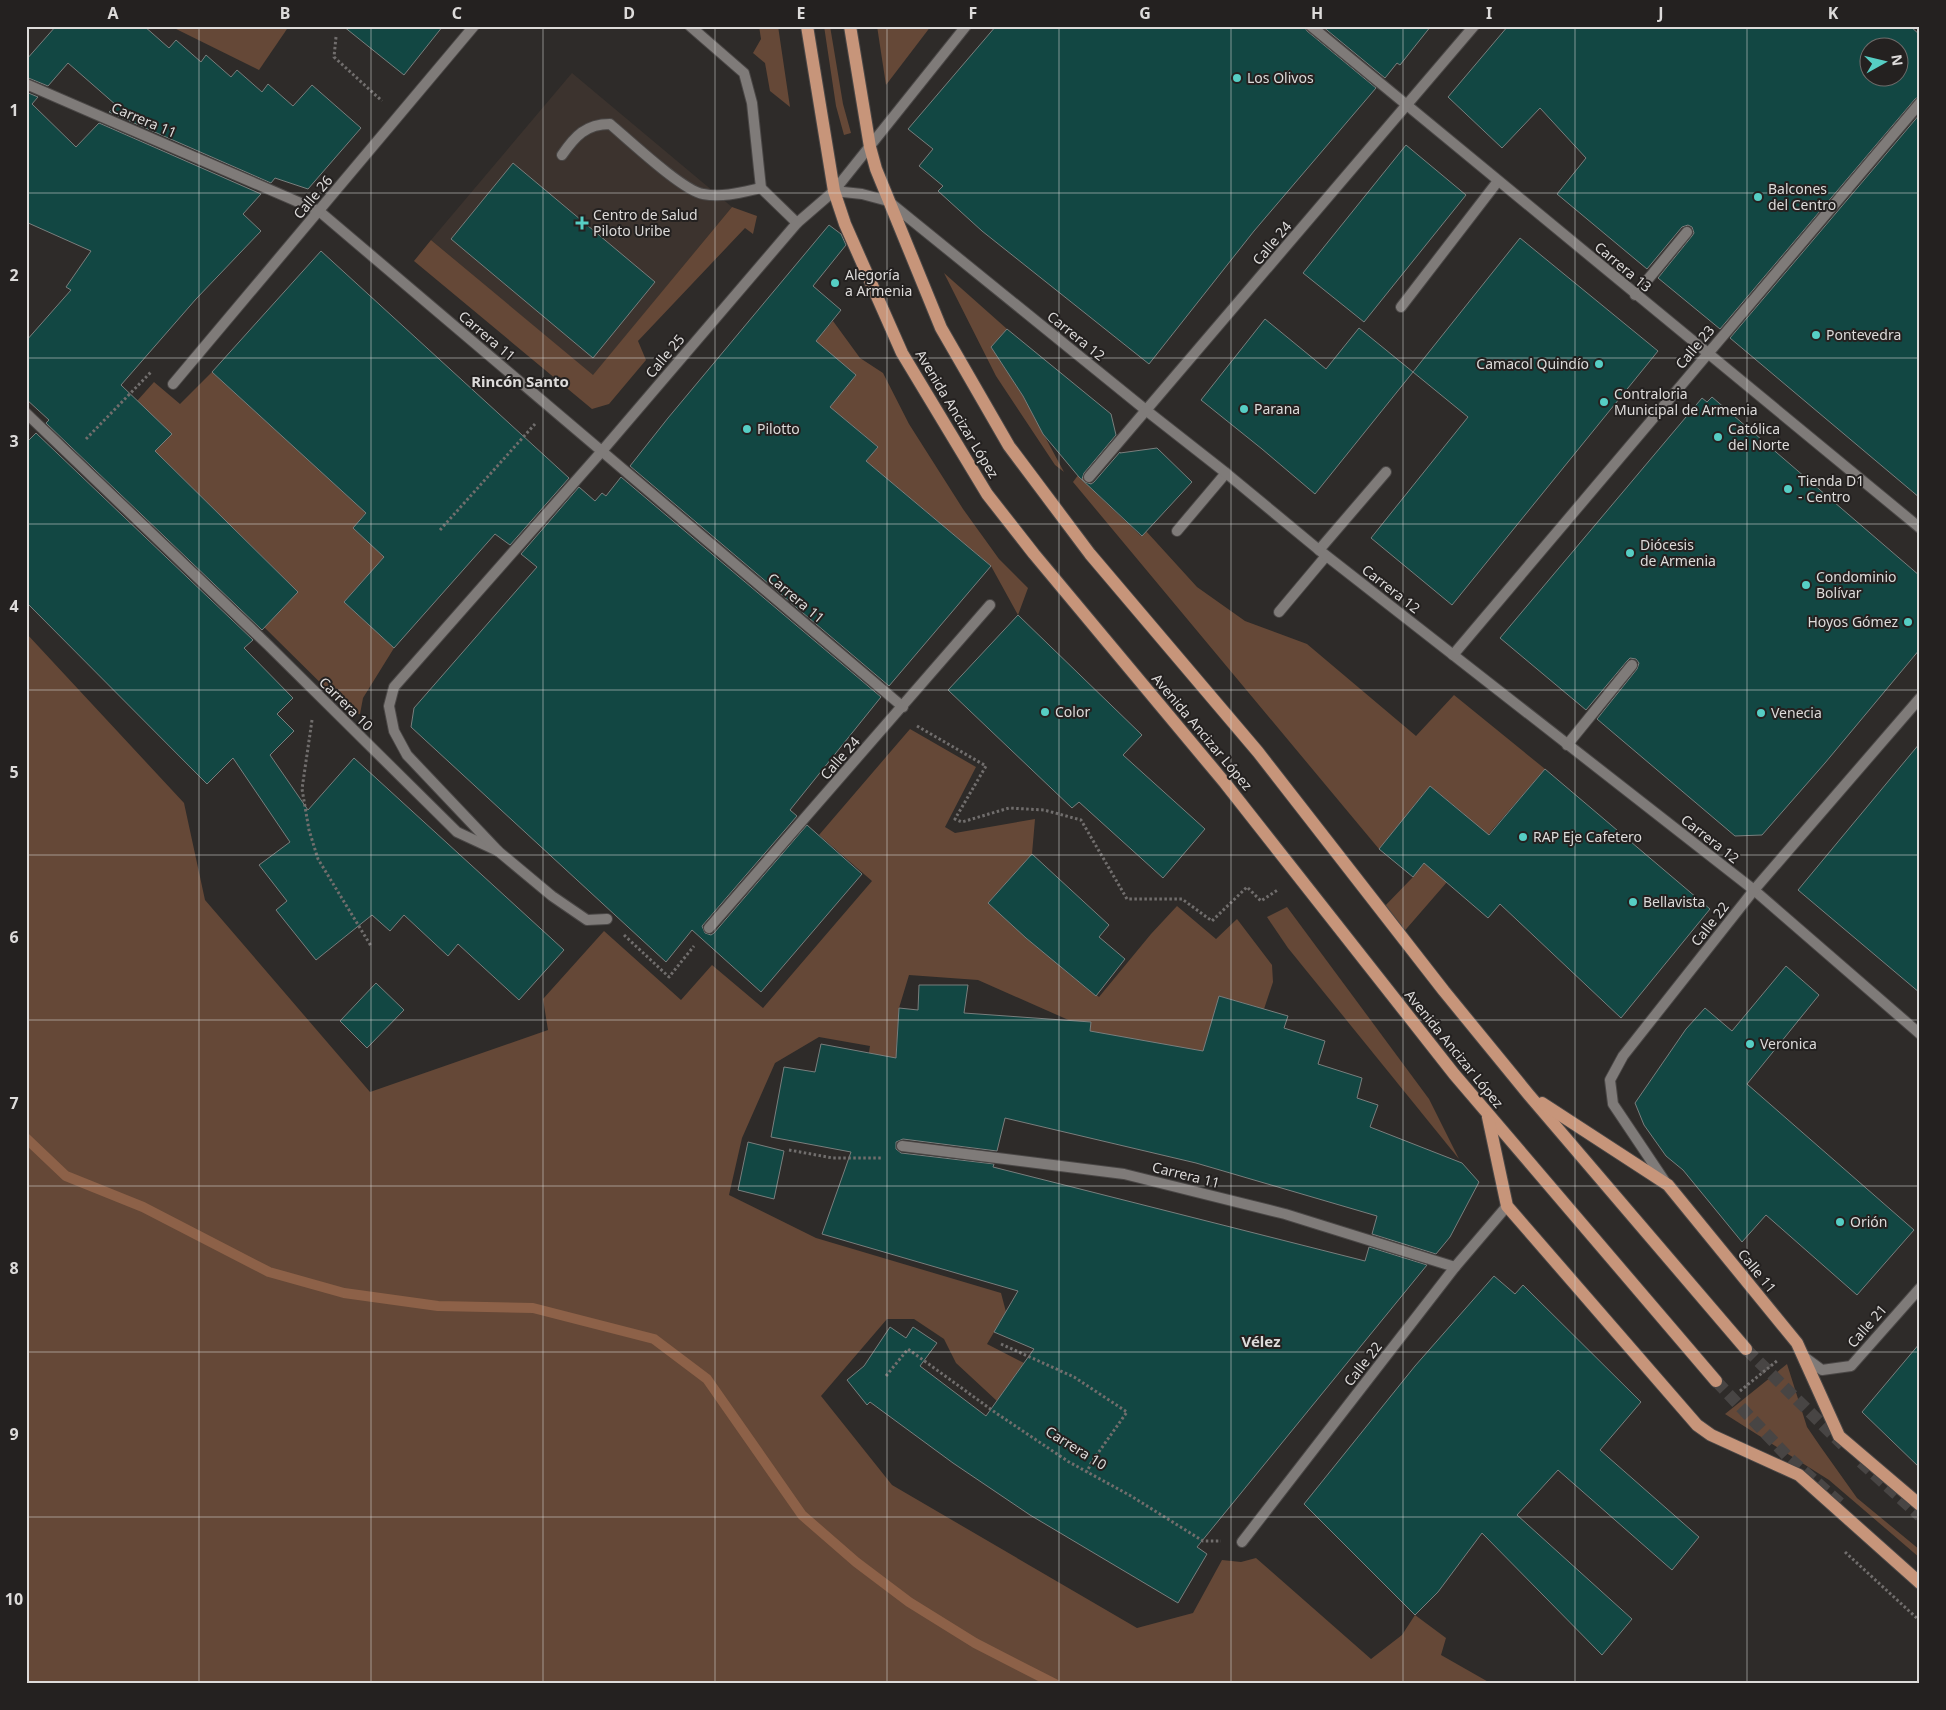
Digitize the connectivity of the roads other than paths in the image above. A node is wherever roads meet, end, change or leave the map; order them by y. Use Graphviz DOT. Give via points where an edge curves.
graph roads {
  1 [pos="474,26"];
  2 [pos="690,26"];
  3 [pos="807,26"];
  4 [pos="850,26"];
  5 [pos="966,26"];
  6 [pos="1310,26"];
  7 [pos="1474,26"];
  8 [pos="26,84"];
  9 [pos="1920,103"];
  10 [pos="1407,106"];
  11 [pos="870,147"];
  12 [pos="562,155"];
  13 [pos="1498,181"];
  14 [pos="762,188"];
  15 [pos="834,191"];
  16 [pos="888,201"];
  17 [pos="319,211"];
  18 [pos="797,223"];
  19 [pos="1687,232"];
  20 [pos="1635,295"];
  21 [pos="1401,307"];
  22 [pos="1707,354"];
  23 [pos="174,384"];
  24 [pos="1146,411"];
  25 [pos="26,413"];
  26 [pos="602,451"];
  27 [pos="1386,472"];
  28 [pos="1226,473"];
  29 [pos="1089,477"];
  30 [pos="1920,528"];
  31 [pos="1177,531"];
  32 [pos="1322,554"];
  33 [pos="990,606"];
  34 [pos="1279,612"];
  35 [pos="1453,655"];
  36 [pos="1632,665"];
  37 [pos="1920,698"];
  38 [pos="903,707"];
  39 [pos="1567,745"];
  40 [pos="498,851"];
  41 [pos="1754,890"];
  42 [pos="607,919"];
  43 [pos="709,928"];
  44 [pos="1920,1034"];
  45 [pos="1529,1095"];
  46 [pos="1488,1114"];
  47 [pos="902,1146"];
  48 [pos="1668,1185"];
  49 [pos="1508,1206"];
  50 [pos="1455,1267"];
  51 [pos="1920,1288"];
  52 [pos="1746,1349"];
  53 [pos="1803,1356"];
  54 [pos="1716,1381"];
  55 [pos="1920,1505"];
  56 [pos="1242,1542"];
  57 [pos="1920,1583"];
  1 -- 17 [label="street, Calle 26"];
  2 -- 14 [label="street" via="744,73 752,103"];
  3 -- 15 [label="main road, Avenida Ancizar López"];
  4 -- 11 [label="main road, Avenida Ancizar López"];
  5 -- 11 [label="street, Calle 25"];
  6 -- 10 [label="street, Carrera 13"];
  7 -- 10 [label="street, Calle 24"];
  8 -- 17 [label="street, Carrera 11"];
  9 -- 22 [label="street, Calle 23"];
  10 -- 13 [label="street, Carrera 13"];
  10 -- 24 [label="street, Calle 24"];
  11 -- 15 [label="street, Calle 25"];
  11 -- 16 [label="main road, Avenida Ancizar López"];
  12 -- 14 [label="street" via="574,138 596,124 610,124 676,180 702,194 730,194"];
  13 -- 20 [label="street, Carrera 13"];
  13 -- 21 [label="street"];
  14 -- 18 [label="street"];
  15 -- 16 [label="street, Carrera 12"];
  15 -- 18 [label="street, Calle 25"];
  15 -- 46 [label="main road, Avenida Ancizar López" via="845,224 902,353 988,494 1034,554 1226,784"];
  16 -- 24 [label="street, Carrera 12"];
  16 -- 45 [label="main road, Avenida Ancizar López" via="940,328 1009,446 1090,554 1258,752"];
  17 -- 23 [label="street, Calle 26"];
  17 -- 26 [label="street, Carrera 11"];
  18 -- 26 [label="street, Calle 25"];
  19 -- 20 [label="street"];
  20 -- 22 [label="street, Carrera 13"];
  22 -- 30 [label="street, Carrera 13"];
  22 -- 35 [label="street, Calle 23"];
  24 -- 28 [label="street, Carrera 12"];
  24 -- 29 [label="street, Calle 24"];
  25 -- 40 [label="street, Carrera 10" via="457,832"];
  26 -- 38 [label="street, Carrera 11"];
  26 -- 40 [label="street, Calle 25" via="394,687 389,706 394,731 407,755"];
  27 -- 32 [label="street"];
  28 -- 31 [label="street"];
  28 -- 32 [label="street, Carrera 12"];
  32 -- 34 [label="street"];
  32 -- 35 [label="street, Carrera 12"];
  33 -- 38 [label="street, Calle 24"];
  35 -- 39 [label="street, Carrera 12"];
  36 -- 39 [label="street"];
  37 -- 41 [label="street, Calle 22"];
  38 -- 43 [label="street, Calle 24"];
  39 -- 41 [label="street, Carrera 12"];
  40 -- 42 [label="street, Carrera 10" via="587,920"];
  41 -- 44 [label="street, Carrera 12"];
  41 -- 48 [label="street, Calle 22" via="1623,1056 1610,1080 1613,1104"];
  45 -- 48 [label="main road, Calle 11"];
  45 -- 52 [label="main road, Avenida Ancizar López"];
  46 -- 49 [label="main road"];
  46 -- 54 [label="main road, Avenida Ancizar López"];
  47 -- 50 [label="street, Carrera 11" via="1124,1174 1285,1214"];
  48 -- 53 [label="main road, Calle 11" via="1797,1343"];
  49 -- 50 [label="street, Calle 22"];
  49 -- 57 [label="main road" via="1697,1425 1711,1435 1799,1475"];
  50 -- 56 [label="street, Calle 22"];
  51 -- 53 [label="street, Calle 21" via="1851,1366 1822,1370"];
  53 -- 55 [label="main road, Calle 11" via="1839,1436"];
}
